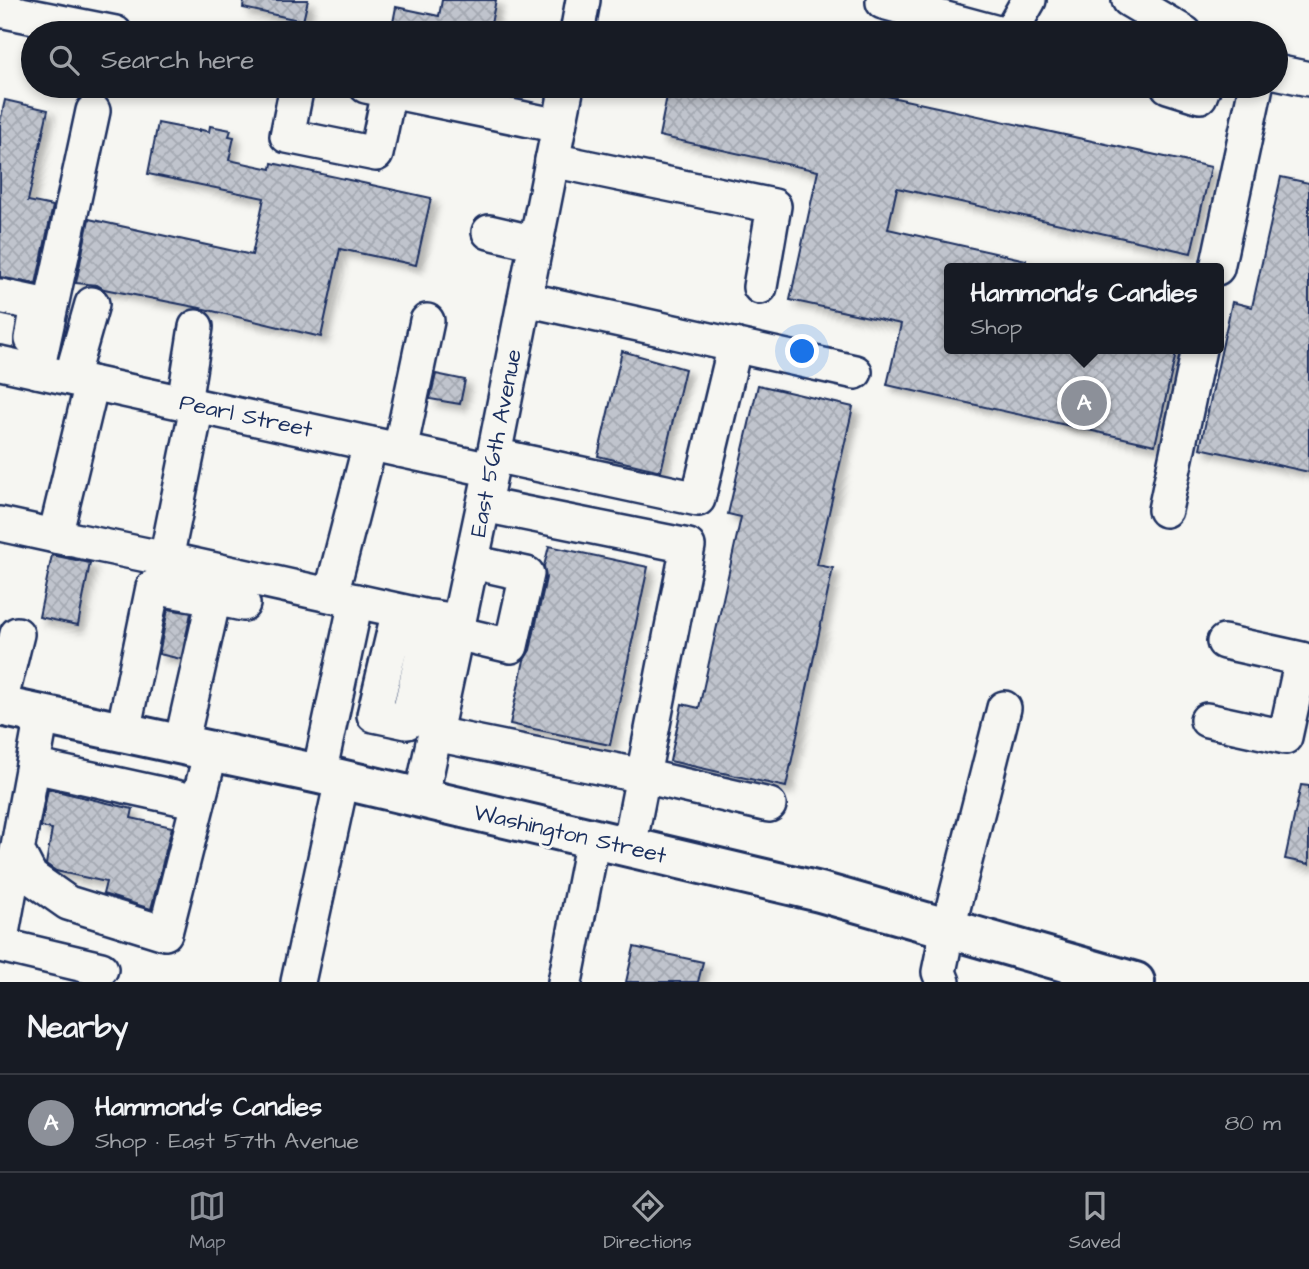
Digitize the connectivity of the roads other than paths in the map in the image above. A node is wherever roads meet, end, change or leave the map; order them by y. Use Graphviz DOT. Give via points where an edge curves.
graph roads {
  1 [pos="583,0"];
  2 [pos="883,0"];
  3 [pos="1029,0"];
  4 [pos="1129,0"];
  5 [pos="0,10"];
  6 [pos="55,21"];
  7 [pos="579,21"];
  8 [pos="953,21"];
  9 [pos="1017,21"];
  10 [pos="1165,21"];
  11 [pos="1288,75"];
  12 [pos="1309,79"];
  13 [pos="295,98"];
  14 [pos="377,98"];
  15 [pos="460,98"];
  16 [pos="564,98"];
  17 [pos="1253,98"];
  18 [pos="93,111"];
  19 [pos="559,126"];
  20 [pos="552,160"];
  21 [pos="489,232"];
  22 [pos="536,243"];
  23 [pos="1218,263"];
  24 [pos="760,287"];
  25 [pos="0,296"];
  26 [pos="525,299"];
  27 [pos="92,304"];
  28 [pos="427,321"];
  29 [pos="197,327"];
  30 [pos="735,345"];
  31 [pos="1198,354"];
  32 [pos="21,367"];
  33 [pos="855,372"];
  34 [pos="82,380"];
  35 [pos="191,404"];
  36 [pos="385,447"];
  37 [pos="492,462"];
  38 [pos="484,505"];
  39 [pos="1165,510"];
  40 [pos="0,524"];
  41 [pos="55,536"];
  42 [pos="166,559"];
  43 [pos="472,562"];
  44 [pos="343,598"];
  45 [pos="444,625"];
  46 [pos="17,634"];
  47 [pos="1224,642"];
  48 [pos="0,704"];
  49 [pos="1004,708"];
  50 [pos="42,715"];
  51 [pos="1207,720"];
  52 [pos="123,732"];
  53 [pos="435,734"];
  54 [pos="196,747"];
  55 [pos="33,766"];
  56 [pos="643,776"];
  57 [pos="331,777"];
  58 [pos="421,799"];
  59 [pos="198,802"];
  60 [pos="769,805"];
  61 [pos="593,839"];
  62 [pos="629,847"];
  63 [pos="17,850"];
  64 [pos="948,928"];
  65 [pos="0,944"];
  66 [pos="101,969"];
  67 [pos="298,982"];
  68 [pos="565,982"];
  69 [pos="943,982"];
  70 [pos="1135,982"];
  1 -- 7 [label="street"];
  2 -- 8 [label="street"];
  3 -- 9 [label="street"];
  4 -- 10 [label="street"];
  5 -- 6 [label="street"];
  11 -- 12 [label="street"];
  13 -- 14 [label="street" via="287,136 376,154"];
  15 -- 19 [label="street"];
  16 -- 19 [label="street, East 56th Avenue"];
  17 -- 23 [label="street"];
  18 -- 32 [label="street"];
  19 -- 20 [label="street, East 56th Avenue"];
  20 -- 22 [label="street, East 56th Avenue"];
  20 -- 24 [label="street" via="775,206"];
  21 -- 22 [label="street"];
  22 -- 26 [label="street, East 56th Avenue"];
  25 -- 32 [label="street" via="38,304"];
  26 -- 30 [label="street"];
  26 -- 37 [label="street, East 56th Avenue"];
  27 -- 34 [label="street"];
  28 -- 36 [label="street"];
  29 -- 35 [label="street"];
  30 -- 33 [label="street"];
  30 -- 37 [label="street, Pearl Street" via="698,499"];
  31 -- 39 [label="street"];
  32 -- 34 [label="street, Pearl Street"];
  34 -- 35 [label="street, Pearl Street"];
  34 -- 41 [label="street"];
  35 -- 36 [label="street, Pearl Street"];
  35 -- 42 [label="street"];
  36 -- 37 [label="street, Pearl Street"];
  36 -- 44 [label="street"];
  37 -- 38 [label="street, East 56th Avenue"];
  38 -- 43 [label="street, East 56th Avenue"];
  38 -- 56 [label="street" via="688,546"];
  40 -- 41 [label="street"];
  41 -- 42 [label="street"];
  42 -- 44 [label="street"];
  43 -- 45 [label="street, East 56th Avenue"];
  43 -- 45 [label="street" via="527,574 512,646"];
  44 -- 45 [label="street"];
  44 -- 57 [label="street"];
  45 -- 53 [label="street, East 56th Avenue"];
  46 -- 48 [label="street"];
  47 -- 51 [label="street" via="1302,659 1285,737"];
  48 -- 50 [label="main road, Washington Street"];
  49 -- 64 [label="street"];
  50 -- 52 [label="main road, Washington Street"];
  50 -- 55 [label="street"];
  52 -- 54 [label="main road, Washington Street"];
  52 -- 54 [label="street" via="153,587 229,601"];
  53 -- 56 [label="street"];
  53 -- 58 [label="street, East 56th Avenue"];
  54 -- 57 [label="main road, Washington Street"];
  54 -- 59 [label="street"];
  55 -- 59 [label="street"];
  55 -- 63 [label="street"];
  56 -- 60 [label="street"];
  56 -- 62 [label="street"];
  57 -- 58 [label="main road, Washington Street"];
  57 -- 67 [label="street"];
  58 -- 61 [label="main road, Washington Street"];
  59 -- 63 [label="street" via="165,933 68,903 32,877"];
  61 -- 62 [label="main road, Washington Street"];
  61 -- 68 [label="street"];
  62 -- 64 [label="main road, Washington Street"];
  63 -- 65 [label="street"];
  64 -- 69 [label="street" via="939,972"];
  64 -- 70 [label="main road, Washington Street"];
  65 -- 66 [label="street"];
}
